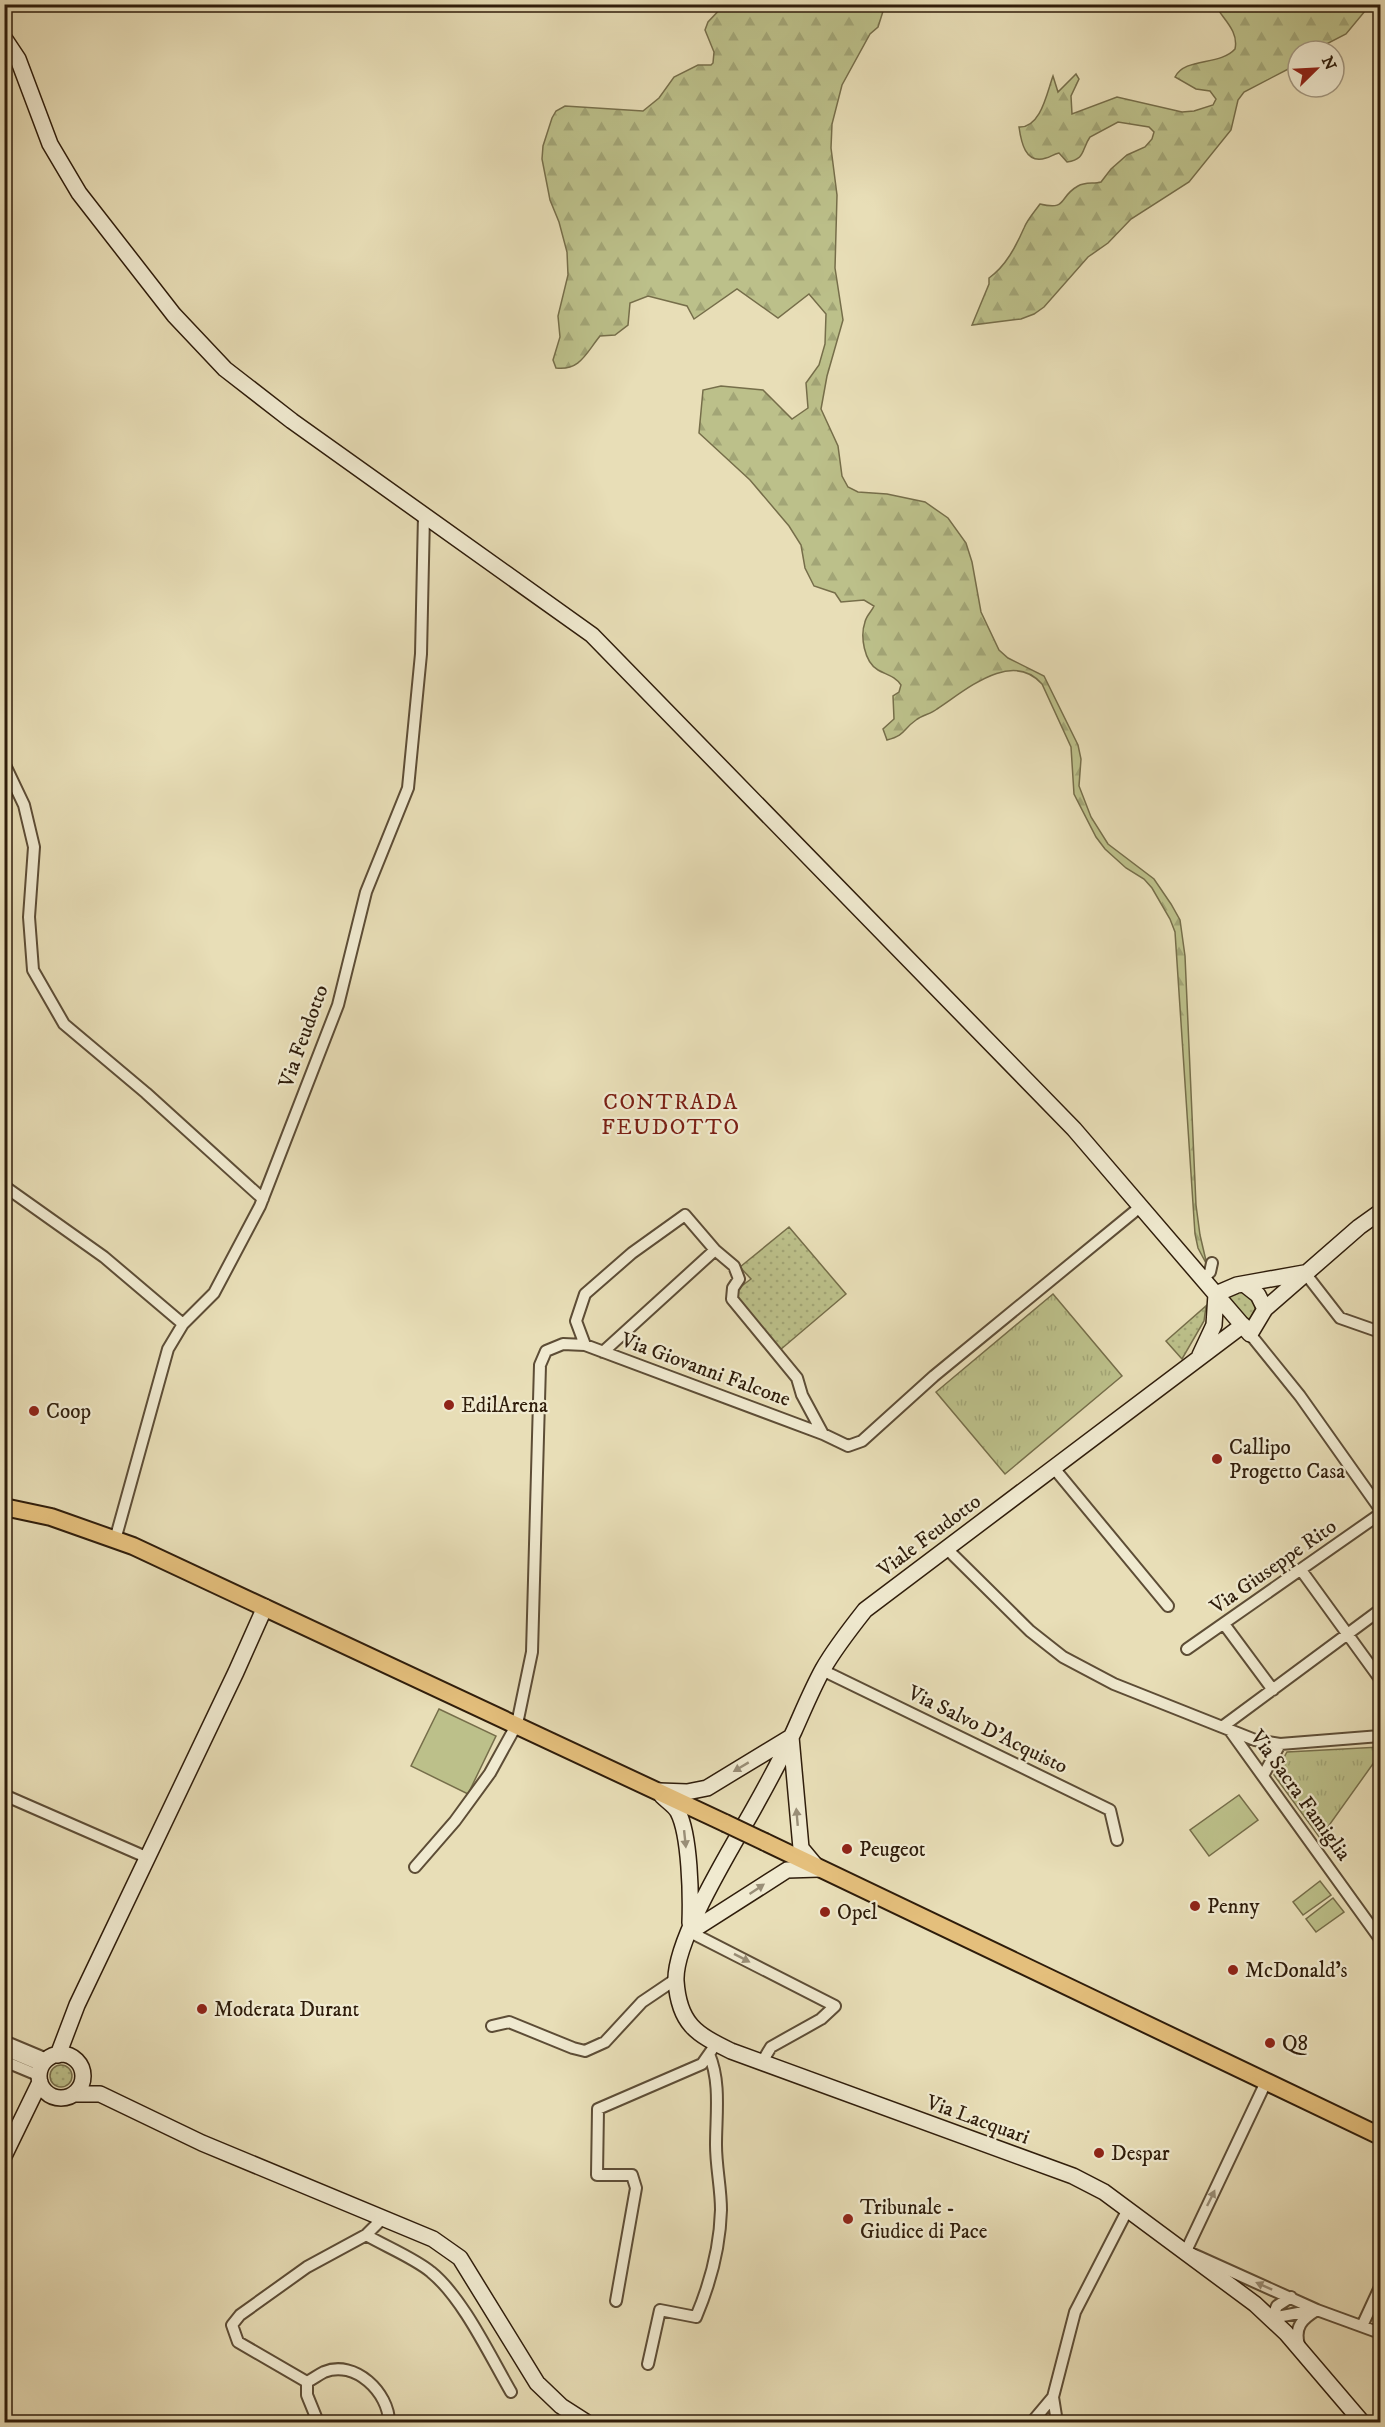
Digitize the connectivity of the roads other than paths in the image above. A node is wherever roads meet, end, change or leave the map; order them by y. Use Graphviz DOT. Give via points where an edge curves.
graph roads {
  1 [pos="4,38"];
  2 [pos="424,514"];
  3 [pos="4,763"];
  4 [pos="4,1186"];
  5 [pos="263,1199"];
  6 [pos="1140,1207"];
  7 [pos="1380,1212"];
  8 [pos="715,1250"];
  9 [pos="1212,1263"];
  10 [pos="1305,1273"];
  11 [pos="1202,1279"];
  12 [pos="1244,1284"];
  13 [pos="1216,1294"];
  14 [pos="1264,1309"];
  15 [pos="183,1324"];
  16 [pos="1242,1325"];
  17 [pos="1380,1332"];
  18 [pos="585,1345"];
  19 [pos="603,1352"];
  20 [pos="1205,1352"];
  21 [pos="823,1434"];
  22 [pos="1053,1467"];
  23 [pos="4,1507"];
  24 [pos="1380,1509"];
  25 [pos="1380,1514"];
  26 [pos="115,1540"];
  27 [pos="946,1548"];
  28 [pos="1300,1570"];
  29 [pos="1168,1606"];
  30 [pos="265,1607"];
  31 [pos="1380,1610"];
  32 [pos="1224,1624"];
  33 [pos="1348,1634"];
  34 [pos="1187,1650"];
  35 [pos="822,1670"];
  36 [pos="1380,1679"];
  37 [pos="1273,1690"];
  38 [pos="517,1724"];
  39 [pos="1226,1729"];
  40 [pos="1380,1736"];
  41 [pos="791,1737"];
  42 [pos="1280,1744"];
  43 [pos="1263,1776"];
  44 [pos="656,1791"];
  45 [pos="4,1795"];
  46 [pos="1117,1840"];
  47 [pos="728,1850"];
  48 [pos="146,1857"];
  49 [pos="415,1867"];
  50 [pos="819,1869"];
  51 [pos="690,1932"];
  52 [pos="1380,1939"];
  53 [pos="676,1979"];
  54 [pos="77,2005"];
  55 [pos="492,2026"];
  56 [pos="4,2041"];
  57 [pos="713,2049"];
  58 [pos="4,2050"];
  59 [pos="4,2061"];
  60 [pos="762,2062"];
  61 [pos="80,2067"];
  62 [pos="46,2068"];
  63 [pos="1266,2082"];
  64 [pos="100,2094"];
  65 [pos="68,2096"];
  66 [pos="18,2129"];
  67 [pos="1380,2136"];
  68 [pos="4,2156"];
  69 [pos="1128,2209"];
  70 [pos="383,2218"];
  71 [pos="366,2235"];
  72 [pos="1186,2251"];
  73 [pos="1380,2287"];
  74 [pos="1291,2297"];
  75 [pos="616,2301"];
  76 [pos="1317,2310"];
  77 [pos="1272,2318"];
  78 [pos="1362,2326"];
  79 [pos="1380,2333"];
  80 [pos="1302,2351"];
  81 [pos="648,2364"];
  82 [pos="307,2382"];
  83 [pos="511,2392"];
  84 [pos="1053,2397"];
  85 [pos="318,2422"];
  86 [pos="389,2422"];
  87 [pos="586,2422"];
  88 [pos="1032,2422"];
  89 [pos="1057,2422"];
  90 [pos="1362,2422"];
  1 -- 2 [label="street" via="22,68 50,144 79,193 174,315 232,375"];
  2 -- 5 [label="street, Via Feudotto" via="421,654 408,788 366,892 338,1005"];
  2 -- 6 [label="street" via="592,635 1074,1129"];
  3 -- 5 [label="street" via="24,805 34,847 29,917 33,970 64,1024"];
  4 -- 15 [label="street" via="104,1257"];
  5 -- 15 [label="street, Via Feudotto" via="214,1293"];
  6 -- 11 [label="street"];
  6 -- 21 [label="street, Via Giovanni Falcone" via="934,1376 862,1441 848,1446"];
  7 -- 10 [label="street"];
  8 -- 18 [label="street" via="685,1215 632,1253 585,1294 576,1321"];
  8 -- 19 [label="street"];
  8 -- 21 [label="street" via="734,1266 739,1279 732,1299 797,1378 801,1395"];
  9 -- 11 [label="street" via="1210,1272"];
  10 -- 12 [label="street"];
  10 -- 14 [label="street"];
  10 -- 17 [label="street" via="1340,1317"];
  11 -- 13 [label="street"];
  12 -- 13 [label="street"];
  12 -- 14 [label="street" via="1258,1295"];
  13 -- 16 [label="street"];
  13 -- 20 [label="street" via="1214,1324"];
  14 -- 16 [label="street"];
  15 -- 26 [label="street, Via Feudotto" via="168,1348"];
  16 -- 20 [label="street, Viale Feudotto"];
  16 -- 24 [label="street" via="1300,1396"];
  18 -- 19 [label="street, Via Giovanni Falcone"];
  18 -- 38 [label="street, Via Giovanni Falcone" via="563,1344 546,1350 540,1365 532,1652"];
  19 -- 21 [label="street, Via Giovanni Falcone"];
  20 -- 22 [label="street, Viale Feudotto"];
  22 -- 27 [label="street, Viale Feudotto"];
  22 -- 29 [label="street"];
  23 -- 26 [label="main road" via="51,1517"];
  25 -- 28 [label="street, Via Giuseppe Rito"];
  26 -- 30 [label="main road"];
  27 -- 35 [label="street, Viale Feudotto" via="865,1610"];
  27 -- 39 [label="street" via="1030,1631 1063,1657 1114,1684"];
  28 -- 32 [label="street, Via Giuseppe Rito"];
  28 -- 33 [label="street"];
  30 -- 38 [label="main road"];
  30 -- 48 [label="street"];
  31 -- 33 [label="street"];
  32 -- 34 [label="street, Via Giuseppe Rito"];
  32 -- 37 [label="street"];
  33 -- 36 [label="street"];
  33 -- 37 [label="street"];
  35 -- 41 [label="street, Viale Feudotto"];
  35 -- 46 [label="street, Via Salvo D'Acquisto" via="1110,1810"];
  37 -- 39 [label="street"];
  38 -- 44 [label="main road"];
  38 -- 49 [label="street" via="490,1773"];
  39 -- 42 [label="street"];
  39 -- 43 [label="street, Via Sacra Famiglia"];
  40 -- 42 [label="street"];
  41 -- 44 [label="street, one-way" via="707,1788"];
  41 -- 47 [label="street, Viale Feudotto"];
  50 -- 41 [label="street, one-way" via="801,1848"];
  42 -- 43 [label="street"];
  43 -- 52 [label="street, Via Sacra Famiglia"];
  44 -- 50 [label="main road, bridge"];
  44 -- 51 [label="street, one-way" via="677,1810 683,1826"];
  45 -- 48 [label="street"];
  47 -- 51 [label="street, Via Lacquari"];
  48 -- 54 [label="street"];
  51 -- 50 [label="street, one-way" via="787,1870"];
  50 -- 63 [label="main road"];
  51 -- 53 [label="street, Via Lacquari"];
  51 -- 60 [label="street, one-way" via="835,2006 821,2019 771,2047"];
  53 -- 55 [label="street" via="642,2002 605,2042 585,2051 509,2022"];
  53 -- 57 [label="street, Via Lacquari" via="686,2019"];
  54 -- 61 [label="street" via="71,2040"];
  54 -- 62 [label="street"];
  56 -- 62 [label="street"];
  57 -- 60 [label="street, Via Lacquari"];
  57 -- 75 [label="street" via="702,2064 598,2109 597,2175 632,2175 636,2188"];
  57 -- 81 [label="street" via="721,2208 716,2248 696,2317 660,2310"];
  58 -- 62 [label="street"];
  59 -- 62 [label="street"];
  60 -- 69 [label="street, Via Lacquari" via="1073,2176"];
  61 -- 62 [label="street" via="71,2057"];
  61 -- 64 [label="street"];
  61 -- 65 [label="street" via="82,2084"];
  62 -- 65 [label="street" via="48,2093"];
  62 -- 66 [label="street"];
  63 -- 67 [label="main road"];
  72 -- 63 [label="street, one-way"];
  64 -- 65 [label="street"];
  64 -- 70 [label="street" via="202,2143"];
  65 -- 66 [label="street" via="38,2108"];
  66 -- 68 [label="street"];
  69 -- 72 [label="street, Via Lacquari"];
  69 -- 84 [label="street" via="1075,2312"];
  70 -- 71 [label="street"];
  70 -- 87 [label="street" via="433,2239 460,2258 537,2383 561,2406"];
  71 -- 82 [label="street" via="307,2267 240,2315 232,2325 238,2342"];
  71 -- 83 [label="street" via="431,2271 467,2318"];
  74 -- 72 [label="street, one-way"];
  72 -- 77 [label="street, Via Lacquari"];
  73 -- 78 [label="street"];
  74 -- 76 [label="street"];
  74 -- 77 [label="street" via="1277,2306"];
  76 -- 77 [label="street"];
  76 -- 78 [label="street"];
  76 -- 80 [label="street" via="1298,2327 1296,2334"];
  77 -- 80 [label="street, Via Lacquari"];
  78 -- 79 [label="street"];
  80 -- 90 [label="street, Via Lacquari"];
  82 -- 85 [label="street" via="307,2395"];
  82 -- 86 [label="street" via="336,2370 359,2376 374,2385 384,2399"];
  84 -- 88 [label="street"];
  84 -- 89 [label="street"];
}
